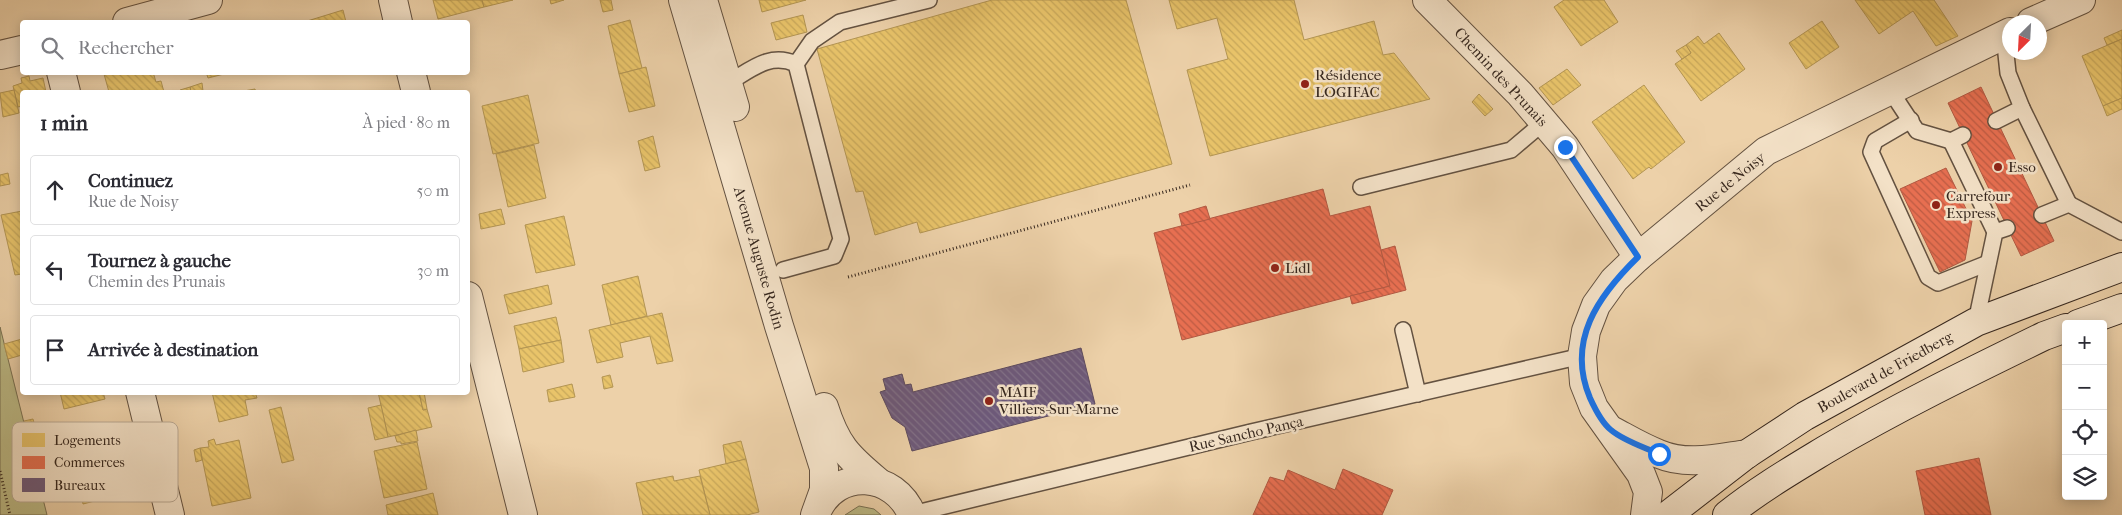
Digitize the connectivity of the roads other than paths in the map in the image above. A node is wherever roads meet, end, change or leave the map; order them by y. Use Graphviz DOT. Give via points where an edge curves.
graph roads {
  1 [pos="208,0"];
  2 [pos="393,0"];
  3 [pos="683,0"];
  4 [pos="703,0"];
  5 [pos="929,0"];
  6 [pos="1427,0"];
  7 [pos="2081,0"];
  8 [pos="2047,15"];
  9 [pos="134,20"];
  10 [pos="398,20"];
  11 [pos="2002,35"];
  12 [pos="20,50"];
  13 [pos="0,55"];
  14 [pos="2008,60"];
  15 [pos="796,64"];
  16 [pos="62,75"];
  17 [pos="412,75"];
  18 [pos="728,83"];
  19 [pos="66,90"];
  20 [pos="416,90"];
  21 [pos="1890,90"];
  22 [pos="2022,108"];
  23 [pos="1910,120"];
  24 [pos="1996,121"];
  25 [pos="1544,122"];
  26 [pos="1361,188"];
  27 [pos="2069,204"];
  28 [pos="2042,215"];
  29 [pos="2122,232"];
  30 [pos="1638,257"];
  31 [pos="1988,263"];
  32 [pos="2122,267"];
  33 [pos="783,270"];
  34 [pos="470,304"];
  35 [pos="2122,308"];
  36 [pos="2089,320"];
  37 [pos="1976,322"];
  38 [pos="2062,329"];
  39 [pos="1403,330"];
  40 [pos="1582,356"];
  41 [pos="1418,394"];
  42 [pos="141,395"];
  43 [pos="147,422"];
  44 [pos="1611,430"];
  45 [pos="1748,454"];
  46 [pos="877,481"];
  47 [pos="167,502"];
  48 [pos="170,515"];
  49 [pos="523,515"];
  50 [pos="815,515"];
  51 [pos="912,515"];
  52 [pos="1645,515"];
  53 [pos="1668,515"];
  54 [pos="1728,515"];
  1 -- 9 [label="street"];
  2 -- 10 [label="street"];
  3 -- 50 [label="street, Avenue Auguste Rodin" via="824,468 824,490"];
  4 -- 18 [label="street, Avenue Auguste Rodin"];
  5 -- 15 [label="lane" via="840,22 812,41"];
  6 -- 25 [label="street, Chemin des Prunais"];
  7 -- 8 [label="street"];
  11 -- 21 [label="street, Rue de Noisy"];
  12 -- 13 [label="street"];
  14 -- 22 [label="lane" via="2008,73"];
  15 -- 18 [label="lane" via="783,58 763,62"];
  15 -- 33 [label="lane" via="841,239 834,256"];
  16 -- 19 [label="street"];
  17 -- 20 [label="street"];
  18 -- 33 [label="street, Avenue Auguste Rodin"];
  21 -- 23 [label="lane"];
  21 -- 30 [label="street, Rue de Noisy" via="1766,151"];
  22 -- 24 [label="lane"];
  22 -- 27 [label="lane"];
  23 -- 31 [label="lane" via="1917,131 1957,138 2001,230"];
  23 -- 31 [label="lane" via="1875,141 1871,152 1928,277 1938,283"];
  25 -- 26 [label="lane" via="1511,150"];
  25 -- 30 [label="street, Chemin des Prunais" via="1565,147"];
  27 -- 28 [label="lane"];
  27 -- 29 [label="lane"];
  30 -- 40 [label="street, Rue de Noisy" via="1614,280 1596,305 1586,331"];
  31 -- 37 [label="lane"];
  32 -- 37 [label="street, Boulevard de Friedberg"];
  33 -- 46 [label="street, Avenue Auguste Rodin" via="836,440 851,460"];
  34 -- 49 [label="street"];
  35 -- 36 [label="street"];
  37 -- 45 [label="street, Boulevard de Friedberg" via="1805,416"];
  38 -- 54 [label="street" via="1884,415 1796,467"];
  39 -- 41 [label="lane"];
  40 -- 41 [label="lane, Rue Sancho Pança"];
  40 -- 44 [label="street, Rue de Noisy" via="1584,383 1594,408"];
  41 -- 51 [label="lane, Rue Sancho Pança"];
  42 -- 43 [label="street"];
  44 -- 45 [label="street, Rue de Noisy" via="1659,454 1681,460"];
  44 -- 52 [label="street, Rue de Noisy" via="1642,474 1648,492"];
  45 -- 53 [label="street, Boulevard de Friedberg"];
  46 -- 50 [label="street, Avenue Auguste Rodin" via="861,479 846,482 832,490"];
  46 -- 51 [label="street, Avenue Auguste Rodin" via="900,495"];
  47 -- 48 [label="street"];
}
